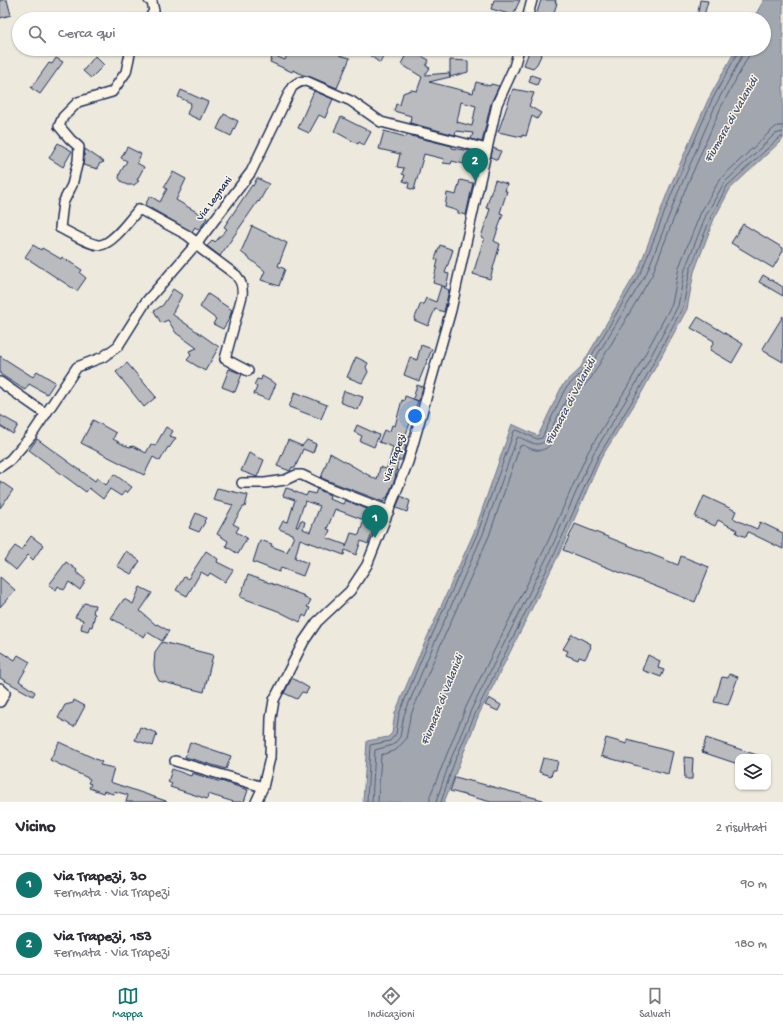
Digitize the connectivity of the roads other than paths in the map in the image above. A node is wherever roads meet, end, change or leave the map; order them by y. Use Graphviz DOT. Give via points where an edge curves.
graph roads {
  1 [pos="149,0"];
  2 [pos="532,0"];
  3 [pos="153,12"];
  4 [pos="529,12"];
  5 [pos="129,56"];
  6 [pos="517,56"];
  7 [pos="487,149"];
  8 [pos="197,243"];
  9 [pos="248,372"];
  10 [pos="0,382"];
  11 [pos="46,414"];
  12 [pos="0,467"];
  13 [pos="242,483"];
  14 [pos="388,511"];
  15 [pos="3,690"];
  16 [pos="0,702"];
  17 [pos="175,761"];
  18 [pos="264,787"];
  19 [pos="256,802"];
  1 -- 3 [label="street" via="152,2"];
  2 -- 4 [label="street"];
  5 -- 8 [label="street" via="126,72 112,92 78,102 59,126 79,147 72,185 63,203 60,228 100,245 110,242 139,210 170,225"];
  6 -- 7 [label="street, Via Trapezi" via="498,104"];
  7 -- 8 [label="street, Via Legnani" via="381,122 351,101 301,81 292,87 251,172"];
  7 -- 14 [label="street, Via Trapezi" via="452,310 408,462"];
  8 -- 9 [label="street" via="240,280 242,296 225,359"];
  8 -- 11 [label="street, Via Legnani" via="145,303 118,346 103,357 77,367"];
  10 -- 11 [label="street"];
  11 -- 12 [label="street, Via Legnani" via="31,436 10,460"];
  13 -- 14 [label="street" via="265,483 302,475"];
  14 -- 18 [label="street, Via Trapezi" via="367,565 350,591 317,622 304,641 274,700 270,758"];
  15 -- 16 [label="street"];
  17 -- 18 [label="street"];
  18 -- 19 [label="street, Via Trapezi"];
}
